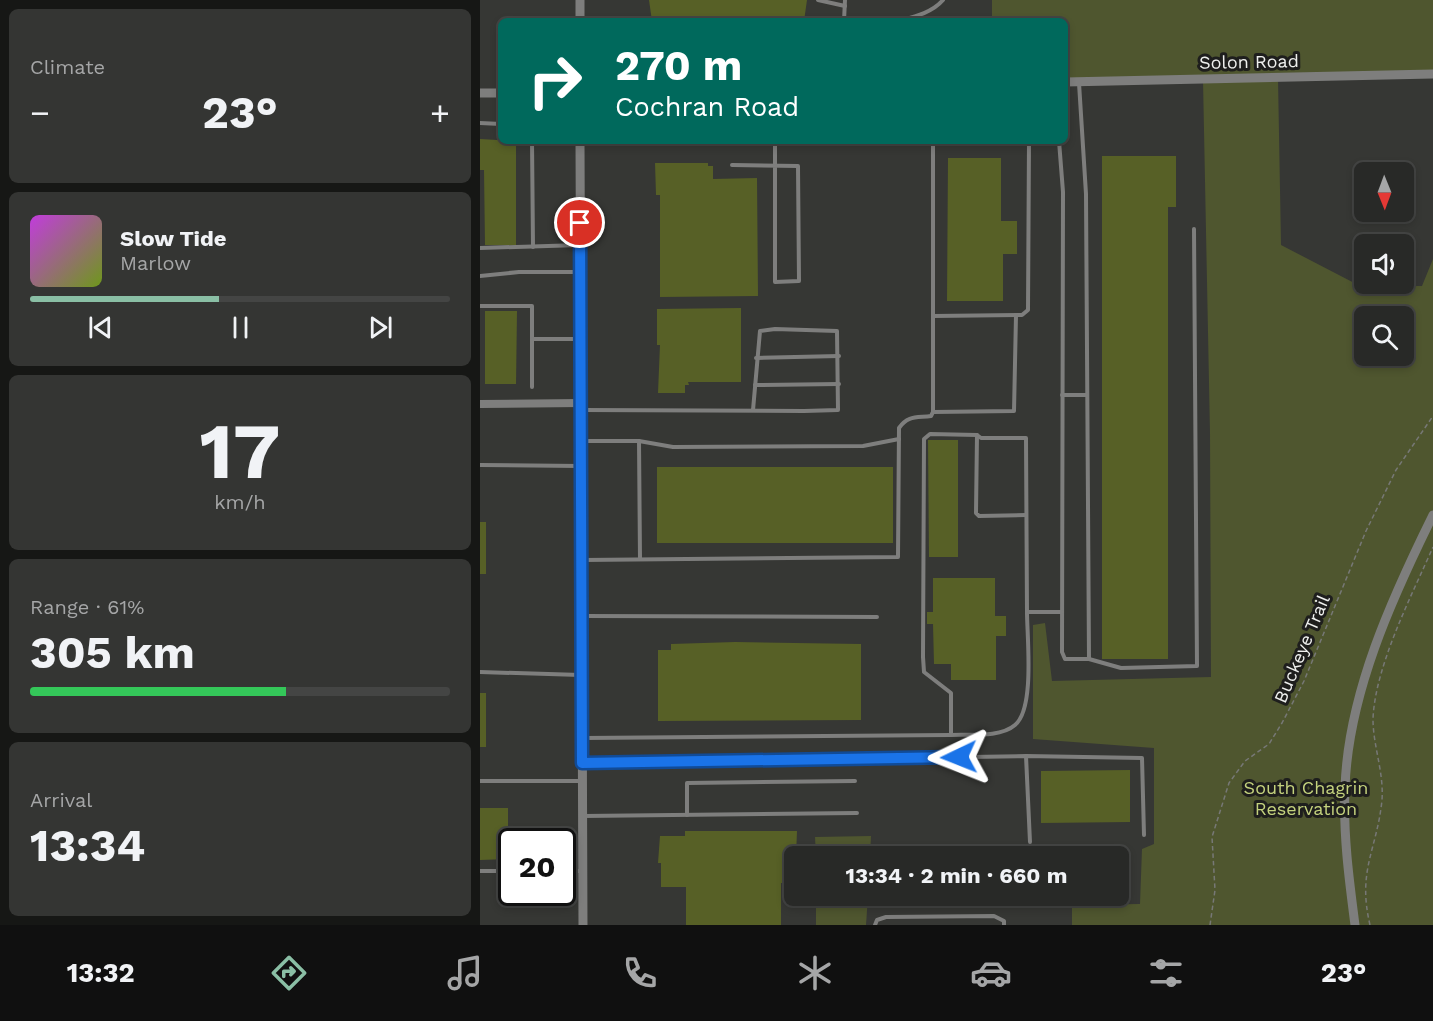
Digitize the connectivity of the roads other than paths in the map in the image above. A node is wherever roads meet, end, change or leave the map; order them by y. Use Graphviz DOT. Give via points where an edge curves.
graph roads {
  1 [pos="580,0"];
  2 [pos="818,0"];
  3 [pos="845,0"];
  4 [pos="943,0"];
  5 [pos="845,6"];
  6 [pos="580,18"];
  7 [pos="844,18"];
  8 [pos="910,18"];
  9 [pos="1433,74"];
  10 [pos="1068,82"];
  11 [pos="1079,82"];
  12 [pos="480,93"];
  13 [pos="498,93"];
  14 [pos="480,123"];
  15 [pos="498,124"];
  16 [pos="532,144"];
  17 [pos="580,144"];
  18 [pos="775,144"];
  19 [pos="933,144"];
  20 [pos="1029,144"];
  21 [pos="1059,144"];
  22 [pos="732,165"];
  23 [pos="775,166"];
  24 [pos="1194,229"];
  25 [pos="581,245"];
  26 [pos="533,247"];
  27 [pos="480,248"];
  28 [pos="581,272"];
  29 [pos="480,276"];
  30 [pos="480,306"];
  31 [pos="1016,315"];
  32 [pos="933,316"];
  33 [pos="532,339"];
  34 [pos="581,339"];
  35 [pos="839,356"];
  36 [pos="756,358"];
  37 [pos="839,384"];
  38 [pos="755,385"];
  39 [pos="532,387"];
  40 [pos="1062,395"];
  41 [pos="1087,395"];
  42 [pos="480,404"];
  43 [pos="581,406"];
  44 [pos="753,410"];
  45 [pos="933,412"];
  46 [pos="977,435"];
  47 [pos="899,439"];
  48 [pos="639,441"];
  49 [pos="581,442"];
  50 [pos="480,465"];
  51 [pos="581,466"];
  52 [pos="1026,515"];
  53 [pos="1433,515"];
  54 [pos="640,559"];
  55 [pos="582,560"];
  56 [pos="1027,612"];
  57 [pos="1062,612"];
  58 [pos="582,615"];
  59 [pos="877,617"];
  60 [pos="1089,658"];
  61 [pos="480,672"];
  62 [pos="582,675"];
  63 [pos="951,735"];
  64 [pos="582,738"];
  65 [pos="1026,756"];
  66 [pos="582,763"];
  67 [pos="582,781"];
  68 [pos="855,781"];
  69 [pos="480,782"];
  70 [pos="856,813"];
  71 [pos="687,815"];
  72 [pos="582,816"];
  73 [pos="1144,835"];
  74 [pos="1030,842"];
  75 [pos="480,871"];
  76 [pos="498,871"];
  77 [pos="576,871"];
  78 [pos="582,871"];
  79 [pos="583,925"];
  80 [pos="875,925"];
  81 [pos="1005,925"];
  82 [pos="1355,925"];
  1 -- 6 [label="street"];
  2 -- 5 [label="lane"];
  3 -- 5 [label="lane"];
  4 -- 8 [label="lane"];
  5 -- 7 [label="lane"];
  9 -- 11 [label="street, Solon Road"];
  10 -- 11 [label="street, Solon Road"];
  11 -- 41 [label="lane" via="1086,194"];
  12 -- 13 [label="street"];
  14 -- 15 [label="lane"];
  16 -- 26 [label="lane"];
  17 -- 25 [label="street"];
  18 -- 23 [label="lane"];
  19 -- 32 [label="lane"];
  20 -- 31 [label="lane" via="1028,310"];
  21 -- 40 [label="lane" via="1063,192"];
  22 -- 23 [label="lane"];
  23 -- 23 [label="lane" via="775,282 799,281 798,166"];
  24 -- 60 [label="lane" via="1197,666 1121,668"];
  25 -- 26 [label="lane"];
  25 -- 28 [label="street"];
  26 -- 27 [label="lane"];
  28 -- 29 [label="lane"];
  28 -- 34 [label="street"];
  30 -- 33 [label="lane" via="532,306"];
  31 -- 32 [label="lane"];
  31 -- 45 [label="lane" via="1014,411"];
  32 -- 45 [label="lane"];
  33 -- 34 [label="lane"];
  33 -- 39 [label="lane"];
  34 -- 43 [label="street"];
  35 -- 36 [label="lane"];
  35 -- 36 [label="lane" via="837,331 775,329 760,332"];
  35 -- 37 [label="lane"];
  36 -- 38 [label="lane"];
  37 -- 38 [label="lane"];
  37 -- 44 [label="lane" via="838,410"];
  38 -- 44 [label="lane"];
  40 -- 41 [label="lane"];
  40 -- 57 [label="lane"];
  41 -- 60 [label="lane"];
  42 -- 43 [label="street"];
  43 -- 44 [label="lane"];
  43 -- 49 [label="street"];
  45 -- 47 [label="lane" via="931,416 905,420 899,428"];
  46 -- 52 [label="lane" via="1026,438"];
  46 -- 52 [label="lane" via="976,513"];
  46 -- 63 [label="lane" via="930,434 924,439 924,672 951,693"];
  47 -- 48 [label="lane" via="863,446 673,447"];
  47 -- 54 [label="lane" via="898,557"];
  48 -- 49 [label="lane"];
  48 -- 54 [label="lane"];
  49 -- 51 [label="street"];
  50 -- 51 [label="lane"];
  51 -- 55 [label="street"];
  52 -- 56 [label="lane"];
  53 -- 82 [label="street" via="1408,565 1378,645 1352,731 1345,810"];
  54 -- 55 [label="lane"];
  55 -- 58 [label="street"];
  56 -- 57 [label="lane"];
  56 -- 63 [label="lane" via="1027,701 1023,716 1014,727 993,733"];
  57 -- 60 [label="lane" via="1065,659"];
  58 -- 59 [label="lane"];
  58 -- 62 [label="street"];
  61 -- 62 [label="lane"];
  62 -- 64 [label="street"];
  63 -- 64 [label="lane"];
  64 -- 66 [label="street"];
  65 -- 66 [label="lane"];
  65 -- 73 [label="lane" via="1142,758"];
  65 -- 74 [label="lane"];
  66 -- 67 [label="street"];
  67 -- 69 [label="lane"];
  67 -- 72 [label="street"];
  68 -- 71 [label="lane" via="687,783"];
  70 -- 71 [label="lane"];
  71 -- 72 [label="lane"];
  72 -- 78 [label="street"];
  75 -- 76 [label="lane"];
  77 -- 78 [label="lane"];
  78 -- 79 [label="street"];
  80 -- 81 [label="lane" via="886,917 994,916"];
}
